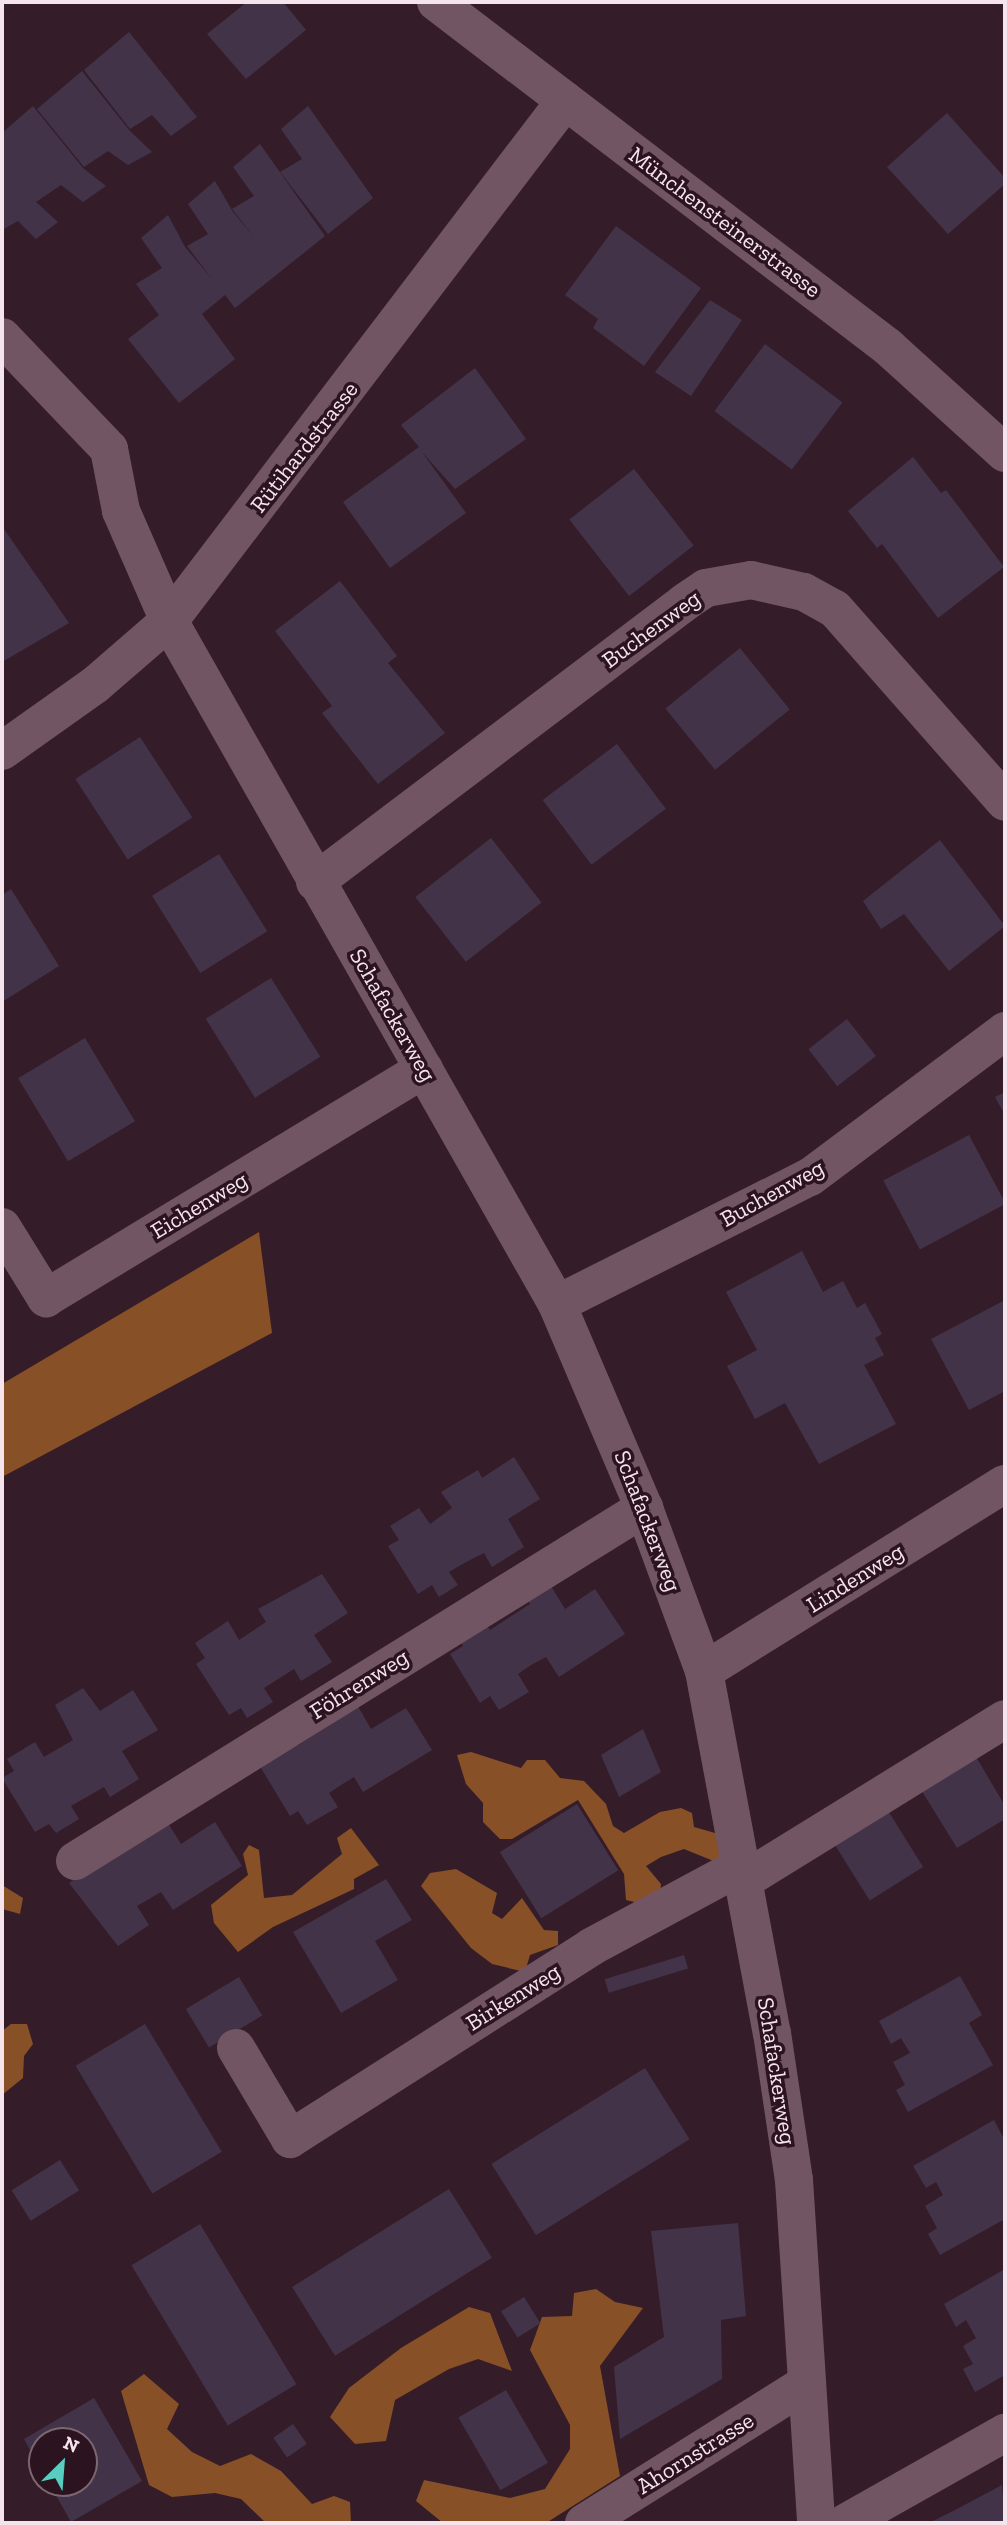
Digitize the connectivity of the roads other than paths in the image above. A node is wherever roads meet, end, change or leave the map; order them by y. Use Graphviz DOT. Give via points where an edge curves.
graph roads {
  1 [pos="436,2"];
  2 [pos="565,102"];
  3 [pos="2,337"];
  4 [pos="1005,453"];
  5 [pos="169,621"];
  6 [pos="2,751"];
  7 [pos="1005,803"];
  8 [pos="315,882"];
  9 [pos="1005,1031"];
  10 [pos="425,1069"];
  11 [pos="2,1227"];
  12 [pos="557,1304"];
  13 [pos="1005,1484"];
  14 [pos="644,1508"];
  15 [pos="704,1671"];
  16 [pos="1005,1719"];
  17 [pos="75,1861"];
  18 [pos="744,1872"];
  19 [pos="236,2048"];
  20 [pos="807,2383"];
  21 [pos="1005,2433"];
  22 [pos="584,2523"];
  23 [pos="816,2523"];
  24 [pos="845,2523"];
  1 -- 2 [label="street, Münchensteinerstrasse"];
  2 -- 4 [label="street, Münchensteinerstrasse" via="888,347"];
  2 -- 5 [label="street, Rütihardstrasse"];
  3 -- 5 [label="street, Schafackerweg" via="109,449 121,511"];
  5 -- 6 [label="street, Rütihardstrasse" via="95,685"];
  5 -- 8 [label="street, Schafackerweg"];
  7 -- 8 [label="street, Buchenweg" via="835,609 804,592 751,580 706,588 685,602"];
  8 -- 10 [label="street, Schafackerweg"];
  9 -- 12 [label="street, Buchenweg" via="810,1177"];
  10 -- 11 [label="street, Eichenweg" via="46,1298"];
  10 -- 12 [label="street, Schafackerweg"];
  12 -- 14 [label="street, Schafackerweg"];
  13 -- 15 [label="street, Lindenweg"];
  14 -- 15 [label="street, Schafackerweg"];
  14 -- 17 [label="street, Föhrenweg"];
  15 -- 18 [label="street, Schafackerweg"];
  16 -- 18 [label="street, Birkenweg"];
  18 -- 19 [label="street, Birkenweg" via="591,1947 290,2139"];
  18 -- 20 [label="street, Schafackerweg" via="794,2180"];
  20 -- 22 [label="street, Ahornstrasse"];
  20 -- 23 [label="street, Schafackerweg"];
  21 -- 24 [label="street"];
}
